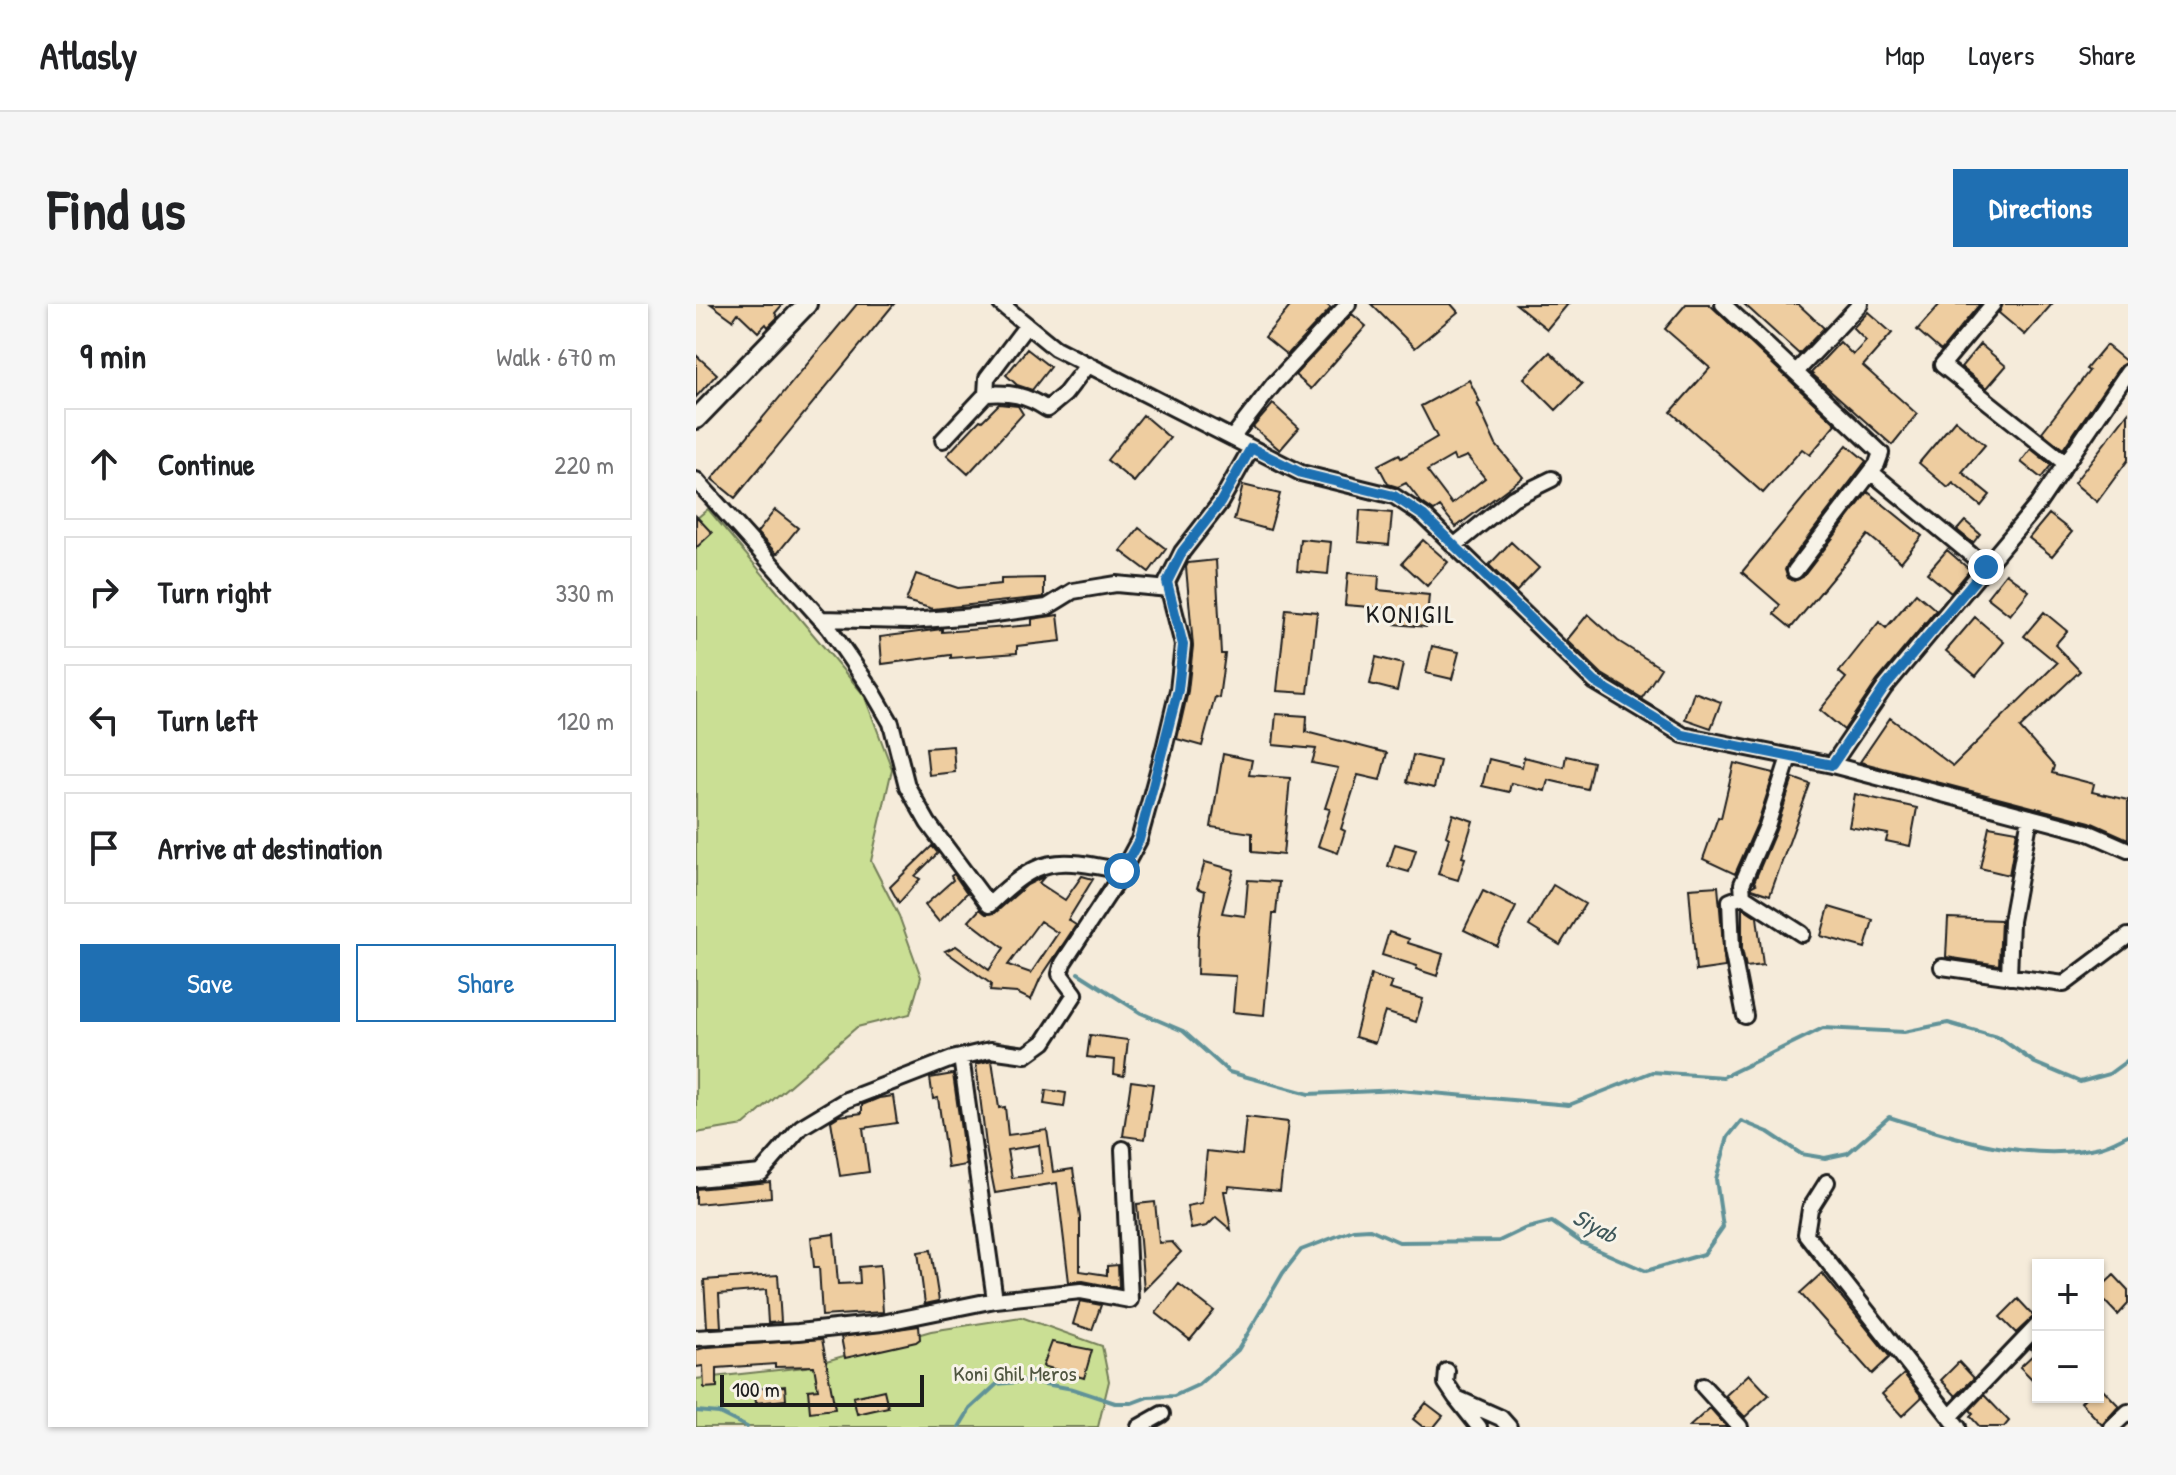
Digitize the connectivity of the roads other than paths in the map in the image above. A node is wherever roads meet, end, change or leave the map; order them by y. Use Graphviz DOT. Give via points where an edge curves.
graph roads {
  1 [pos="807,304"];
  2 [pos="1001,304"];
  3 [pos="1348,304"];
  4 [pos="1723,304"];
  5 [pos="1860,304"];
  6 [pos="1993,304"];
  7 [pos="1027,325"];
  8 [pos="1088,364"];
  9 [pos="1796,372"];
  10 [pos="2128,372"];
  11 [pos="986,394"];
  12 [pos="696,419"];
  13 [pos="1232,438"];
  14 [pos="943,440"];
  15 [pos="1251,448"];
  16 [pos="2065,463"];
  17 [pos="1871,472"];
  18 [pos="1552,479"];
  19 [pos="696,480"];
  20 [pos="1454,546"];
  21 [pos="1986,567"];
  22 [pos="1795,571"];
  23 [pos="1169,589"];
  24 [pos="821,619"];
  25 [pos="1789,757"];
  26 [pos="1832,765"];
  27 [pos="2030,817"];
  28 [pos="2128,850"];
  29 [pos="1122,871"];
  30 [pos="1743,896"];
  31 [pos="1802,934"];
  32 [pos="2128,936"];
  33 [pos="1942,967"];
  34 [pos="2009,977"];
  35 [pos="1745,1016"];
  36 [pos="961,1057"];
  37 [pos="1123,1149"];
  38 [pos="696,1179"];
  39 [pos="1827,1182"];
  40 [pos="995,1300"];
  41 [pos="2033,1331"];
  42 [pos="696,1338"];
  43 [pos="1447,1371"];
  44 [pos="1703,1386"];
  45 [pos="1456,1398"];
  46 [pos="2128,1412"];
  47 [pos="1162,1414"];
  48 [pos="1954,1422"];
  49 [pos="1139,1427"];
  50 [pos="1479,1427"];
  51 [pos="1509,1427"];
  52 [pos="1740,1427"];
  53 [pos="2112,1427"];
  1 -- 12 [label="main road"];
  2 -- 7 [label="street"];
  3 -- 13 [label="street"];
  4 -- 9 [label="street"];
  5 -- 9 [label="street"];
  6 -- 16 [label="street" via="1942,365"];
  7 -- 8 [label="street" via="1055,348"];
  7 -- 11 [label="street" via="987,378"];
  8 -- 11 [label="street" via="1047,409 1010,392"];
  8 -- 13 [label="street"];
  9 -- 17 [label="street" via="1878,448 1880,458"];
  10 -- 16 [label="street"];
  11 -- 14 [label="street"];
  13 -- 15 [label="street"];
  15 -- 20 [label="street" via="1301,473 1394,496"];
  15 -- 23 [label="street" via="1220,503 1182,552 1167,582"];
  16 -- 21 [label="street"];
  17 -- 21 [label="street"];
  17 -- 22 [label="street"];
  18 -- 20 [label="street" via="1513,498"];
  19 -- 24 [label="street"];
  20 -- 25 [label="street" via="1595,682 1683,735"];
  21 -- 26 [label="street" via="1885,687"];
  23 -- 24 [label="street" via="1116,584 1073,591 1047,607 988,615 910,621"];
  23 -- 29 [label="street" via="1183,645 1178,690 1139,840"];
  24 -- 29 [label="street" via="891,723 907,786 928,823 989,905 1039,866 1079,862"];
  25 -- 26 [label="street"];
  25 -- 30 [label="street" via="1742,884"];
  26 -- 27 [label="street"];
  27 -- 28 [label="street"];
  27 -- 34 [label="street" via="2011,921"];
  29 -- 36 [label="street" via="1063,963 1060,974 1075,994 1044,1042 1026,1055 990,1050"];
  30 -- 31 [label="street"];
  30 -- 35 [label="street" via="1730,901 1732,950"];
  32 -- 34 [label="street" via="2064,984"];
  33 -- 34 [label="street"];
  36 -- 38 [label="street" via="846,1100 801,1127 761,1173"];
  36 -- 40 [label="street"];
  37 -- 40 [label="street" via="1130,1300 1081,1291"];
  39 -- 48 [label="street" via="1810,1209 1806,1234"];
  40 -- 42 [label="street" via="882,1323"];
  41 -- 48 [label="street"];
  43 -- 45 [label="street" via="1446,1383"];
  44 -- 52 [label="street"];
  45 -- 50 [label="street"];
  45 -- 51 [label="street" via="1501,1418"];
  46 -- 53 [label="street"];
  47 -- 49 [label="street"];
}
